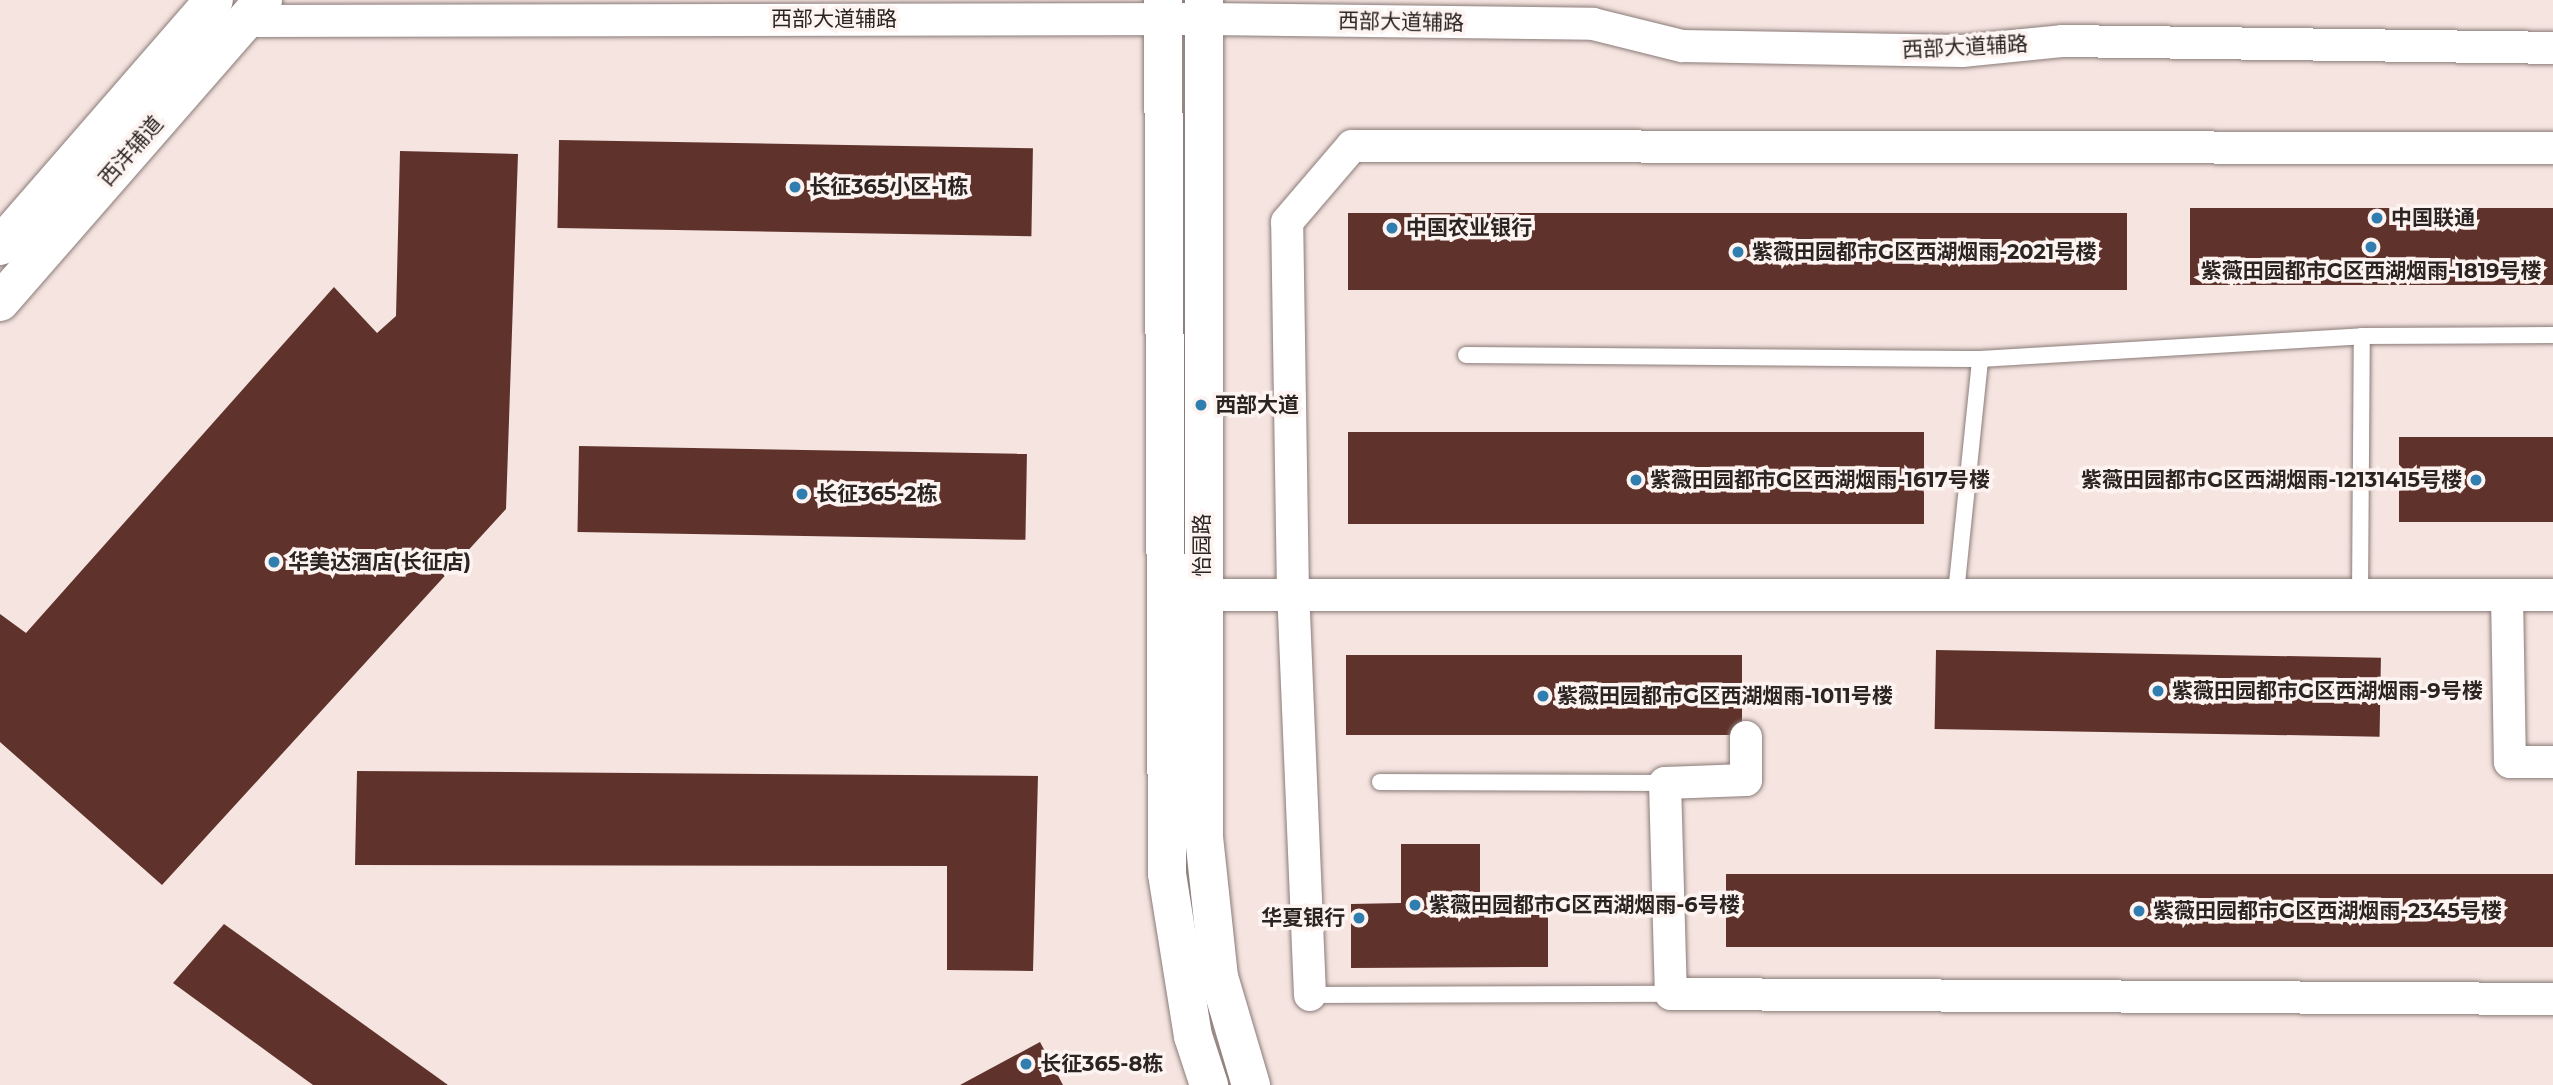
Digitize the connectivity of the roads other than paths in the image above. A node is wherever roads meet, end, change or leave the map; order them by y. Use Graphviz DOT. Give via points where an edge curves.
graph roads {
  1 [pos="214,0"];
  2 [pos="1164,9"];
  3 [pos="1203,9"];
  4 [pos="254,10"];
  5 [pos="2553,48"];
  6 [pos="2553,148"];
  7 [pos="0,246"];
  8 [pos="0,302"];
  9 [pos="2553,335"];
  10 [pos="2362,336"];
  11 [pos="1466,355"];
  12 [pos="1980,359"];
  13 [pos="1956,593"];
  14 [pos="1202,594"];
  15 [pos="1293,594"];
  16 [pos="2360,594"];
  17 [pos="2507,594"];
  18 [pos="2553,595"];
  19 [pos="1745,737"];
  20 [pos="2553,762"];
  21 [pos="1380,782"];
  22 [pos="1665,783"];
  23 [pos="1671,994"];
  24 [pos="1310,995"];
  25 [pos="2553,999"];
  26 [pos="1209,1085"];
  27 [pos="1251,1085"];
  1 -- 7 [label="street, 西沣辅道"];
  2 -- 3 [label="street, 西部大道辅路"];
  2 -- 4 [label="street, 西部大道辅路"];
  2 -- 26 [label="street, 怡园路" via="1167,874 1193,1035"];
  3 -- 5 [label="street, 西部大道辅路" via="1593,24 1696,46 1962,51 2063,41"];
  3 -- 14 [label="street, 怡园路"];
  4 -- 8 [label="street, 西沣辅道"];
  6 -- 15 [label="street" via="1352,146 1287,222"];
  9 -- 10 [label="lane"];
  10 -- 12 [label="lane"];
  10 -- 16 [label="lane"];
  11 -- 12 [label="lane"];
  12 -- 13 [label="lane"];
  13 -- 15 [label="street"];
  13 -- 16 [label="street"];
  14 -- 15 [label="street"];
  14 -- 27 [label="street, 怡园路" via="1209,915"];
  15 -- 24 [label="street"];
  16 -- 17 [label="street"];
  17 -- 18 [label="street"];
  17 -- 20 [label="street" via="2510,762"];
  19 -- 22 [label="street" via="1745,780"];
  21 -- 22 [label="lane"];
  22 -- 23 [label="street"];
  23 -- 24 [label="lane"];
  23 -- 25 [label="street"];
}
